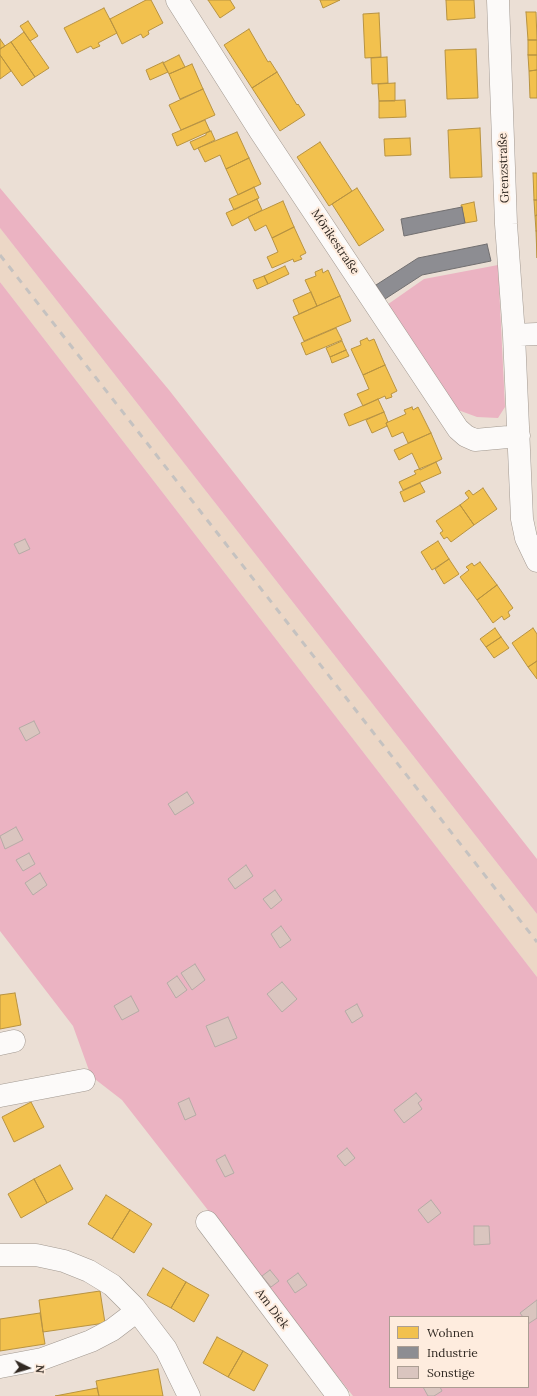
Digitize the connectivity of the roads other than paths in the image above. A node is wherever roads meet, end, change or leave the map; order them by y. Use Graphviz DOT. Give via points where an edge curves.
graph roads {
  1 [pos="177,0"];
  2 [pos="498,0"];
  3 [pos="537,334"];
  4 [pos="514,335"];
  5 [pos="519,436"];
  6 [pos="537,560"];
  7 [pos="84,1080"];
  8 [pos="0,1096"];
  9 [pos="207,1222"];
  10 [pos="0,1255"];
  11 [pos="137,1311"];
  12 [pos="0,1367"];
  13 [pos="189,1396"];
  14 [pos="338,1396"];
  1 -- 5 [label="street, Mörikestraße" via="260,131 458,429 475,440"];
  2 -- 4 [label="street, Grenzstraße" via="506,224"];
  3 -- 4 [label="street"];
  4 -- 5 [label="street, Grenzstraße"];
  5 -- 6 [label="street, Grenzstraße" via="522,519 526,538"];
  7 -- 8 [label="street"];
  9 -- 14 [label="street, Am Diek"];
  10 -- 11 [label="street" via="36,1255 64,1261 89,1271 112,1285"];
  11 -- 12 [label="street" via="112,1330 91,1341 42,1359"];
  11 -- 13 [label="street" via="166,1349"];
}
